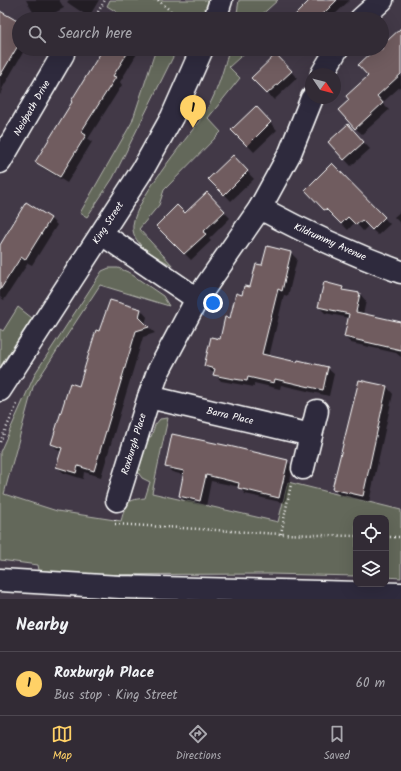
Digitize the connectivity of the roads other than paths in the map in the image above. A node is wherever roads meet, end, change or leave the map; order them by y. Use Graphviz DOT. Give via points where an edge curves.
graph roads {
  1 [pos="221,0"];
  2 [pos="382,0"];
  3 [pos="217,12"];
  4 [pos="369,12"];
  5 [pos="63,56"];
  6 [pos="199,56"];
  7 [pos="333,56"];
  8 [pos="326,68"];
  9 [pos="310,104"];
  10 [pos="0,162"];
  11 [pos="260,208"];
  12 [pos="102,234"];
  13 [pos="401,272"];
  14 [pos="197,299"];
  15 [pos="0,390"];
  16 [pos="149,397"];
  17 [pos="317,411"];
  18 [pos="311,435"];
  19 [pos="304,468"];
  20 [pos="126,489"];
  21 [pos="0,580"];
  22 [pos="120,587"];
  23 [pos="401,594"];
  24 [pos="72,599"];
  1 -- 3 [label="street"];
  2 -- 4 [label="street"];
  5 -- 10 [label="street, Neidpath Drive"];
  6 -- 12 [label="street, King Street" via="172,116 143,169"];
  7 -- 8 [label="street"];
  9 -- 11 [label="street, Roxburgh Place" via="290,153"];
  11 -- 13 [label="street, Kildrummy Avenue" via="360,257"];
  11 -- 14 [label="street, Roxburgh Place"];
  12 -- 14 [label="street"];
  12 -- 15 [label="street, King Street"];
  14 -- 16 [label="street, Roxburgh Place" via="158,372"];
  16 -- 18 [label="street, Barra Place"];
  16 -- 20 [label="street, Roxburgh Place"];
  17 -- 18 [label="street"];
  18 -- 19 [label="street"];
  21 -- 22 [label="street"];
  22 -- 23 [label="street"];
  22 -- 24 [label="street"];
}
